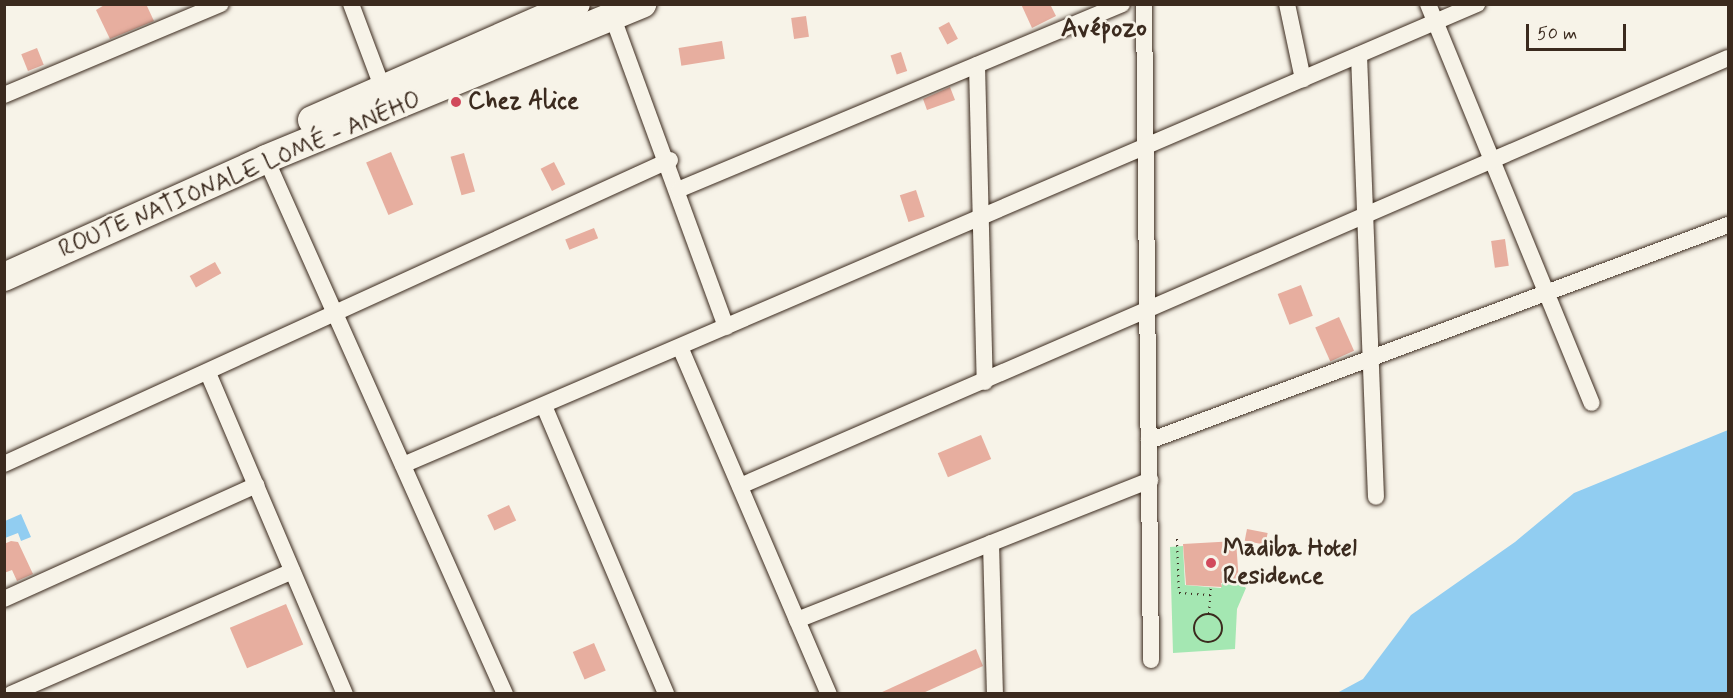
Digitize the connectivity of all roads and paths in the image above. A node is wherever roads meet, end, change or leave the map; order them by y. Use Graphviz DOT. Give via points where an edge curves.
graph roads {
  1 [pos="221,4"];
  2 [pos="351,4"];
  3 [pos="576,4"];
  4 [pos="642,4"];
  5 [pos="1122,4"];
  6 [pos="1144,4"];
  7 [pos="1287,4"];
  8 [pos="1428,4"];
  9 [pos="1477,4"];
  10 [pos="613,18"];
  11 [pos="1436,23"];
  12 [pos="1359,56"];
  13 [pos="1728,58"];
  14 [pos="977,65"];
  15 [pos="1303,79"];
  16 [pos="383,89"];
  17 [pos="4,95"];
  18 [pos="1144,146"];
  19 [pos="1494,157"];
  20 [pos="266,159"];
  21 [pos="670,160"];
  22 [pos="680,189"];
  23 [pos="1366,216"];
  24 [pos="979,219"];
  25 [pos="1728,225"];
  26 [pos="4,255"];
  27 [pos="4,277"];
  28 [pos="1548,292"];
  29 [pos="1147,310"];
  30 [pos="334,313"];
  31 [pos="726,327"];
  32 [pos="680,347"];
  33 [pos="1372,358"];
  34 [pos="208,373"];
  35 [pos="985,382"];
  36 [pos="1592,403"];
  37 [pos="544,406"];
  38 [pos="1149,441"];
  39 [pos="4,464"];
  40 [pos="403,465"];
  41 [pos="1150,480"];
  42 [pos="256,485"];
  43 [pos="740,486"];
  44 [pos="1376,496"];
  45 [pos="1177,539"];
  46 [pos="991,543"];
  47 [pos="292,572"];
  48 [pos="1211,588"];
  49 [pos="1211,595"];
  50 [pos="4,599"];
  51 [pos="1209,614"];
  52 [pos="797,620"];
  53 [pos="1151,660"];
  54 [pos="11,693"];
  55 [pos="345,693"];
  56 [pos="505,693"];
  57 [pos="666,693"];
  58 [pos="829,693"];
  59 [pos="995,693"];
  1 -- 17 [label="street"];
  2 -- 16 [label="street"];
  3 -- 16 [label="highway, ROUTE NATIONALE LOMÉ - ANÉHO"];
  4 -- 10 [label="highway, ROUTE NATIONALE LOMÉ - ANÉHO"];
  5 -- 14 [label="street"];
  6 -- 18 [label="street"];
  7 -- 15 [label="street"];
  8 -- 11 [label="street"];
  9 -- 11 [label="street"];
  10 -- 20 [label="highway, ROUTE NATIONALE LOMÉ - ANÉHO"];
  10 -- 21 [label="street"];
  11 -- 12 [label="street"];
  11 -- 19 [label="street"];
  12 -- 15 [label="street"];
  12 -- 23 [label="street"];
  13 -- 19 [label="street"];
  14 -- 22 [label="street"];
  14 -- 24 [label="street"];
  15 -- 18 [label="street"];
  16 -- 26 [label="highway, ROUTE NATIONALE LOMÉ - ANÉHO"];
  18 -- 24 [label="street"];
  18 -- 29 [label="street"];
  19 -- 23 [label="street"];
  19 -- 28 [label="street"];
  20 -- 27 [label="highway, ROUTE NATIONALE LOMÉ - ANÉHO"];
  20 -- 30 [label="street"];
  21 -- 22 [label="street"];
  21 -- 30 [label="street"];
  22 -- 31 [label="street"];
  23 -- 29 [label="street"];
  23 -- 33 [label="street"];
  24 -- 31 [label="street"];
  24 -- 35 [label="street"];
  25 -- 28 [label="street"];
  28 -- 33 [label="street"];
  28 -- 36 [label="street"];
  29 -- 35 [label="street"];
  29 -- 38 [label="street"];
  30 -- 34 [label="street"];
  30 -- 40 [label="street"];
  31 -- 32 [label="street"];
  32 -- 37 [label="street"];
  32 -- 43 [label="street"];
  33 -- 38 [label="street"];
  33 -- 44 [label="street"];
  34 -- 39 [label="street"];
  34 -- 42 [label="street"];
  35 -- 43 [label="street"];
  37 -- 40 [label="street"];
  37 -- 57 [label="street"];
  38 -- 41 [label="street"];
  40 -- 56 [label="street"];
  41 -- 46 [label="street"];
  41 -- 53 [label="street"];
  42 -- 47 [label="street"];
  42 -- 50 [label="street"];
  43 -- 52 [label="street"];
  45 -- 49 [label="path" via="1179,593"];
  46 -- 52 [label="street"];
  46 -- 59 [label="street"];
  47 -- 54 [label="street"];
  47 -- 55 [label="street"];
  48 -- 49 [label="path"];
  49 -- 51 [label="path"];
  51 -- 51 [label="path" via="1194,627 1197,636 1209,642 1222,630 1221,621"];
  52 -- 58 [label="street"];
}
